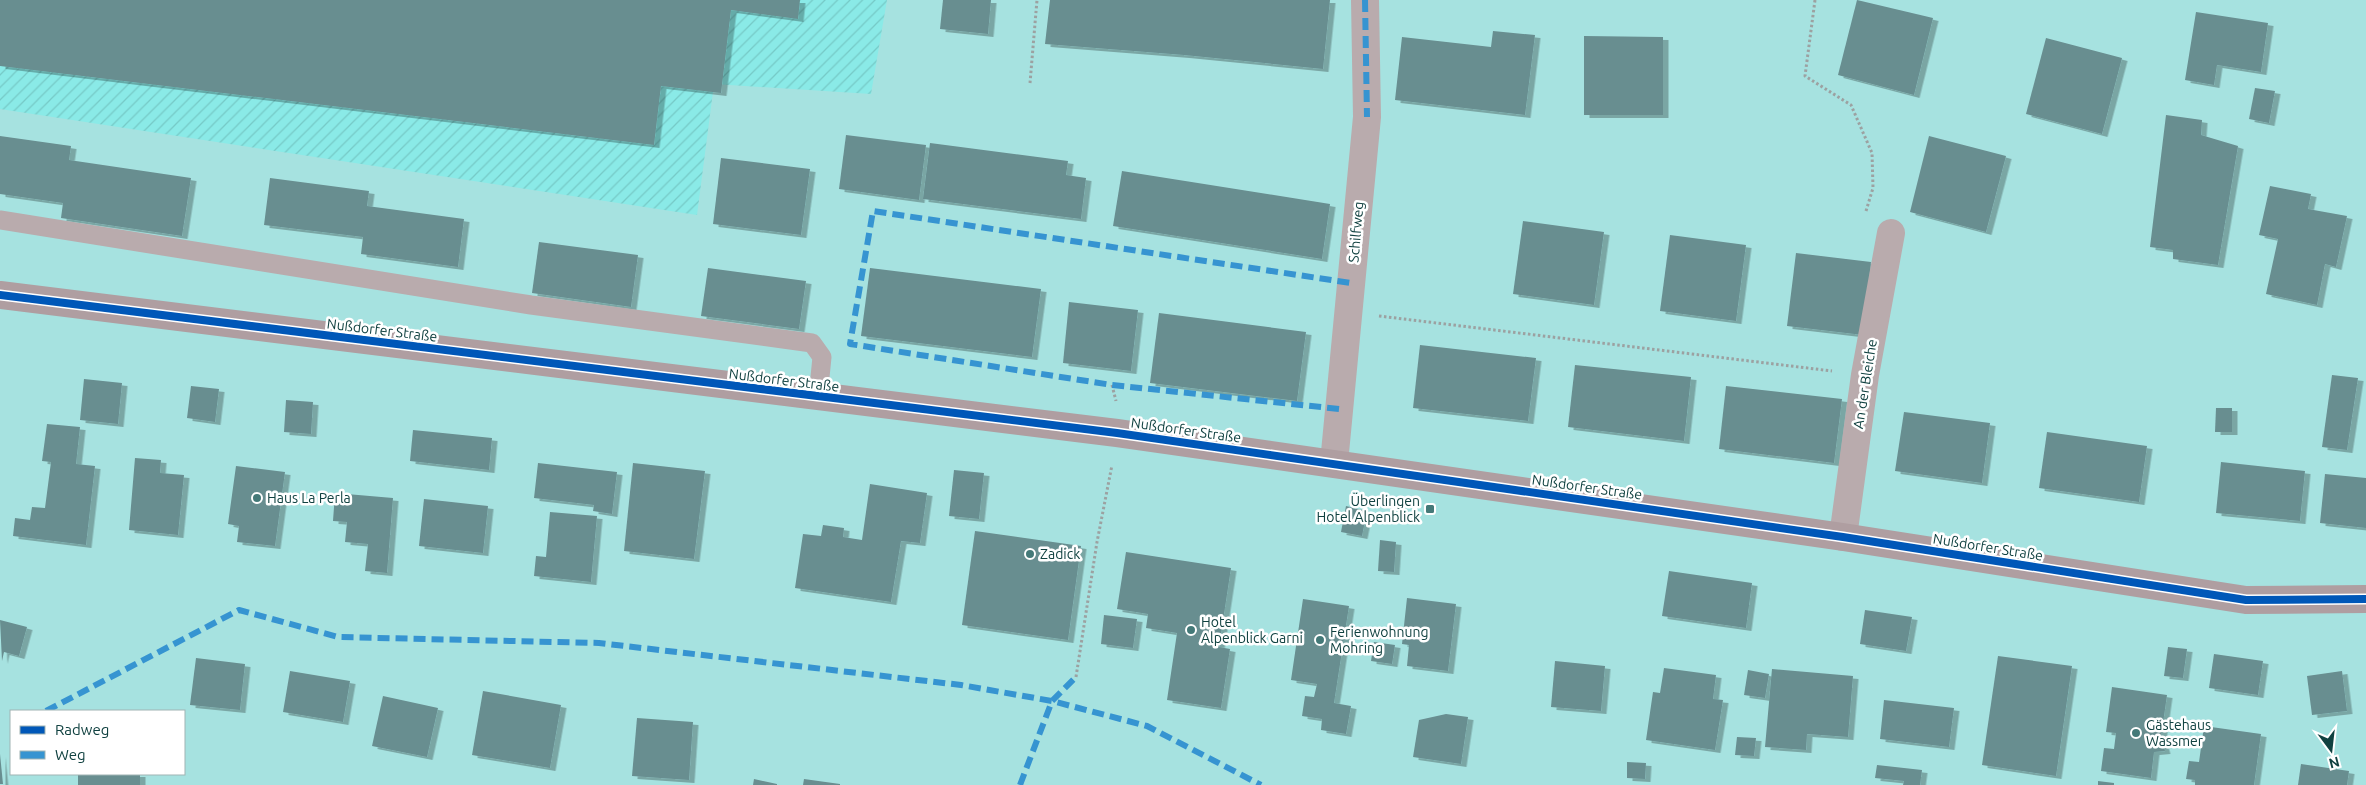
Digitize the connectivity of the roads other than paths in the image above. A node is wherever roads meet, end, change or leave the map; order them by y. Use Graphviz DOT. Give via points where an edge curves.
graph roads {
  1 [pos="1365,0"];
  2 [pos="0,220"];
  3 [pos="1891,233"];
  4 [pos="0,295"];
  5 [pos="818,397"];
  6 [pos="1334,464"];
  7 [pos="1842,537"];
  8 [pos="2366,600"];
  1 -- 6 [label="street, Schilfweg" via="1367,117"];
  2 -- 5 [label="lane" via="531,305 812,343 822,357"];
  3 -- 7 [label="street, An der Bleiche" via="1865,375"];
  4 -- 5 [label="street, Nußdorfer Straße"];
  5 -- 6 [label="street, Nußdorfer Straße" via="1117,433"];
  6 -- 7 [label="street, Nußdorfer Straße"];
  7 -- 8 [label="street, Nußdorfer Straße" via="2246,600"];
}
